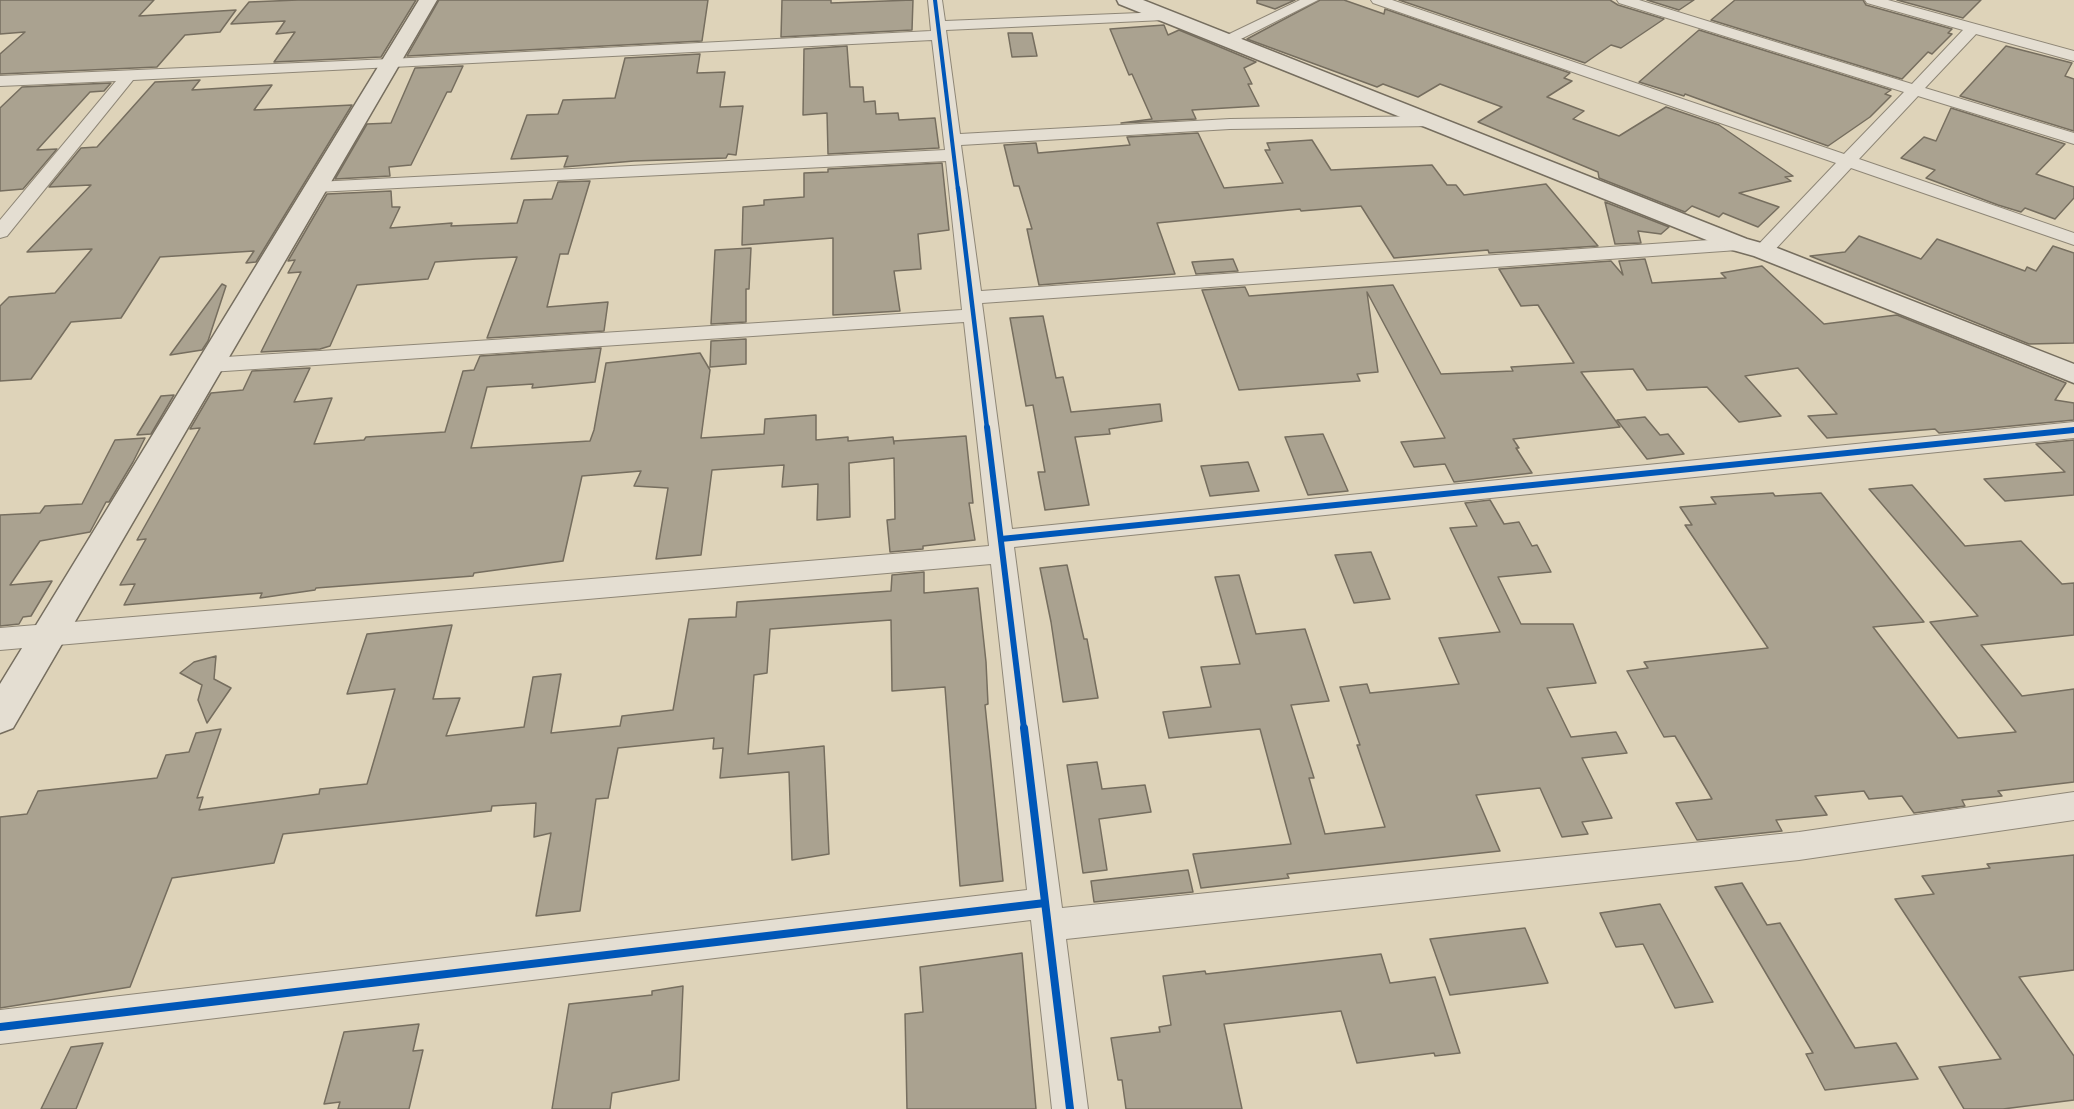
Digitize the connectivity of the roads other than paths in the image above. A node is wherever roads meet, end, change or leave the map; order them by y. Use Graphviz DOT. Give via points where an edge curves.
graph roads {
  1 [pos="428,0"];
  2 [pos="935,0"];
  3 [pos="1126,0"];
  4 [pos="1311,0"];
  5 [pos="1378,0"];
  6 [pos="1624,0"];
  7 [pos="1872,0"];
  8 [pos="1164,16"];
  9 [pos="1973,28"];
  10 [pos="939,30"];
  11 [pos="1228,40"];
  12 [pos="2074,56"];
  13 [pos="390,64"];
  14 [pos="128,76"];
  15 [pos="0,81"];
  16 [pos="1913,90"];
  17 [pos="1434,121"];
  18 [pos="2074,139"];
  19 [pos="953,147"];
  20 [pos="1847,161"];
  21 [pos="316,188"];
  22 [pos="0,232"];
  23 [pos="2074,239"];
  24 [pos="1738,244"];
  25 [pos="1763,251"];
  26 [pos="973,307"];
  27 [pos="210,365"];
  28 [pos="2074,374"];
  29 [pos="2074,430"];
  30 [pos="1002,546"];
  31 [pos="50,634"];
  32 [pos="0,639"];
  33 [pos="0,717"];
  34 [pos="2074,806"];
  35 [pos="1046,914"];
  36 [pos="0,1027"];
  37 [pos="1070,1109"];
  1 -- 13 [label="street"];
  2 -- 10 [label="street"];
  3 -- 8 [label="street"];
  4 -- 11 [label="street"];
  5 -- 20 [label="street"];
  6 -- 16 [label="street"];
  7 -- 9 [label="street"];
  8 -- 10 [label="street"];
  8 -- 11 [label="street"];
  9 -- 12 [label="street"];
  9 -- 16 [label="street"];
  10 -- 13 [label="street"];
  10 -- 19 [label="street"];
  11 -- 17 [label="street"];
  13 -- 14 [label="street"];
  13 -- 21 [label="street"];
  14 -- 15 [label="street"];
  14 -- 22 [label="street"];
  16 -- 18 [label="street"];
  16 -- 20 [label="street"];
  17 -- 19 [label="street" via="1230,124"];
  17 -- 24 [label="street"];
  19 -- 21 [label="street"];
  19 -- 26 [label="street"];
  20 -- 23 [label="street"];
  20 -- 25 [label="street"];
  21 -- 27 [label="street"];
  24 -- 25 [label="street"];
  24 -- 26 [label="street"];
  25 -- 28 [label="street"];
  26 -- 27 [label="street"];
  26 -- 30 [label="street"];
  27 -- 31 [label="street"];
  29 -- 30 [label="street"];
  30 -- 31 [label="street"];
  30 -- 35 [label="street"];
  31 -- 32 [label="street"];
  31 -- 33 [label="street"];
  34 -- 35 [label="street" via="1799,846"];
  35 -- 36 [label="street"];
  35 -- 37 [label="street"];
}
